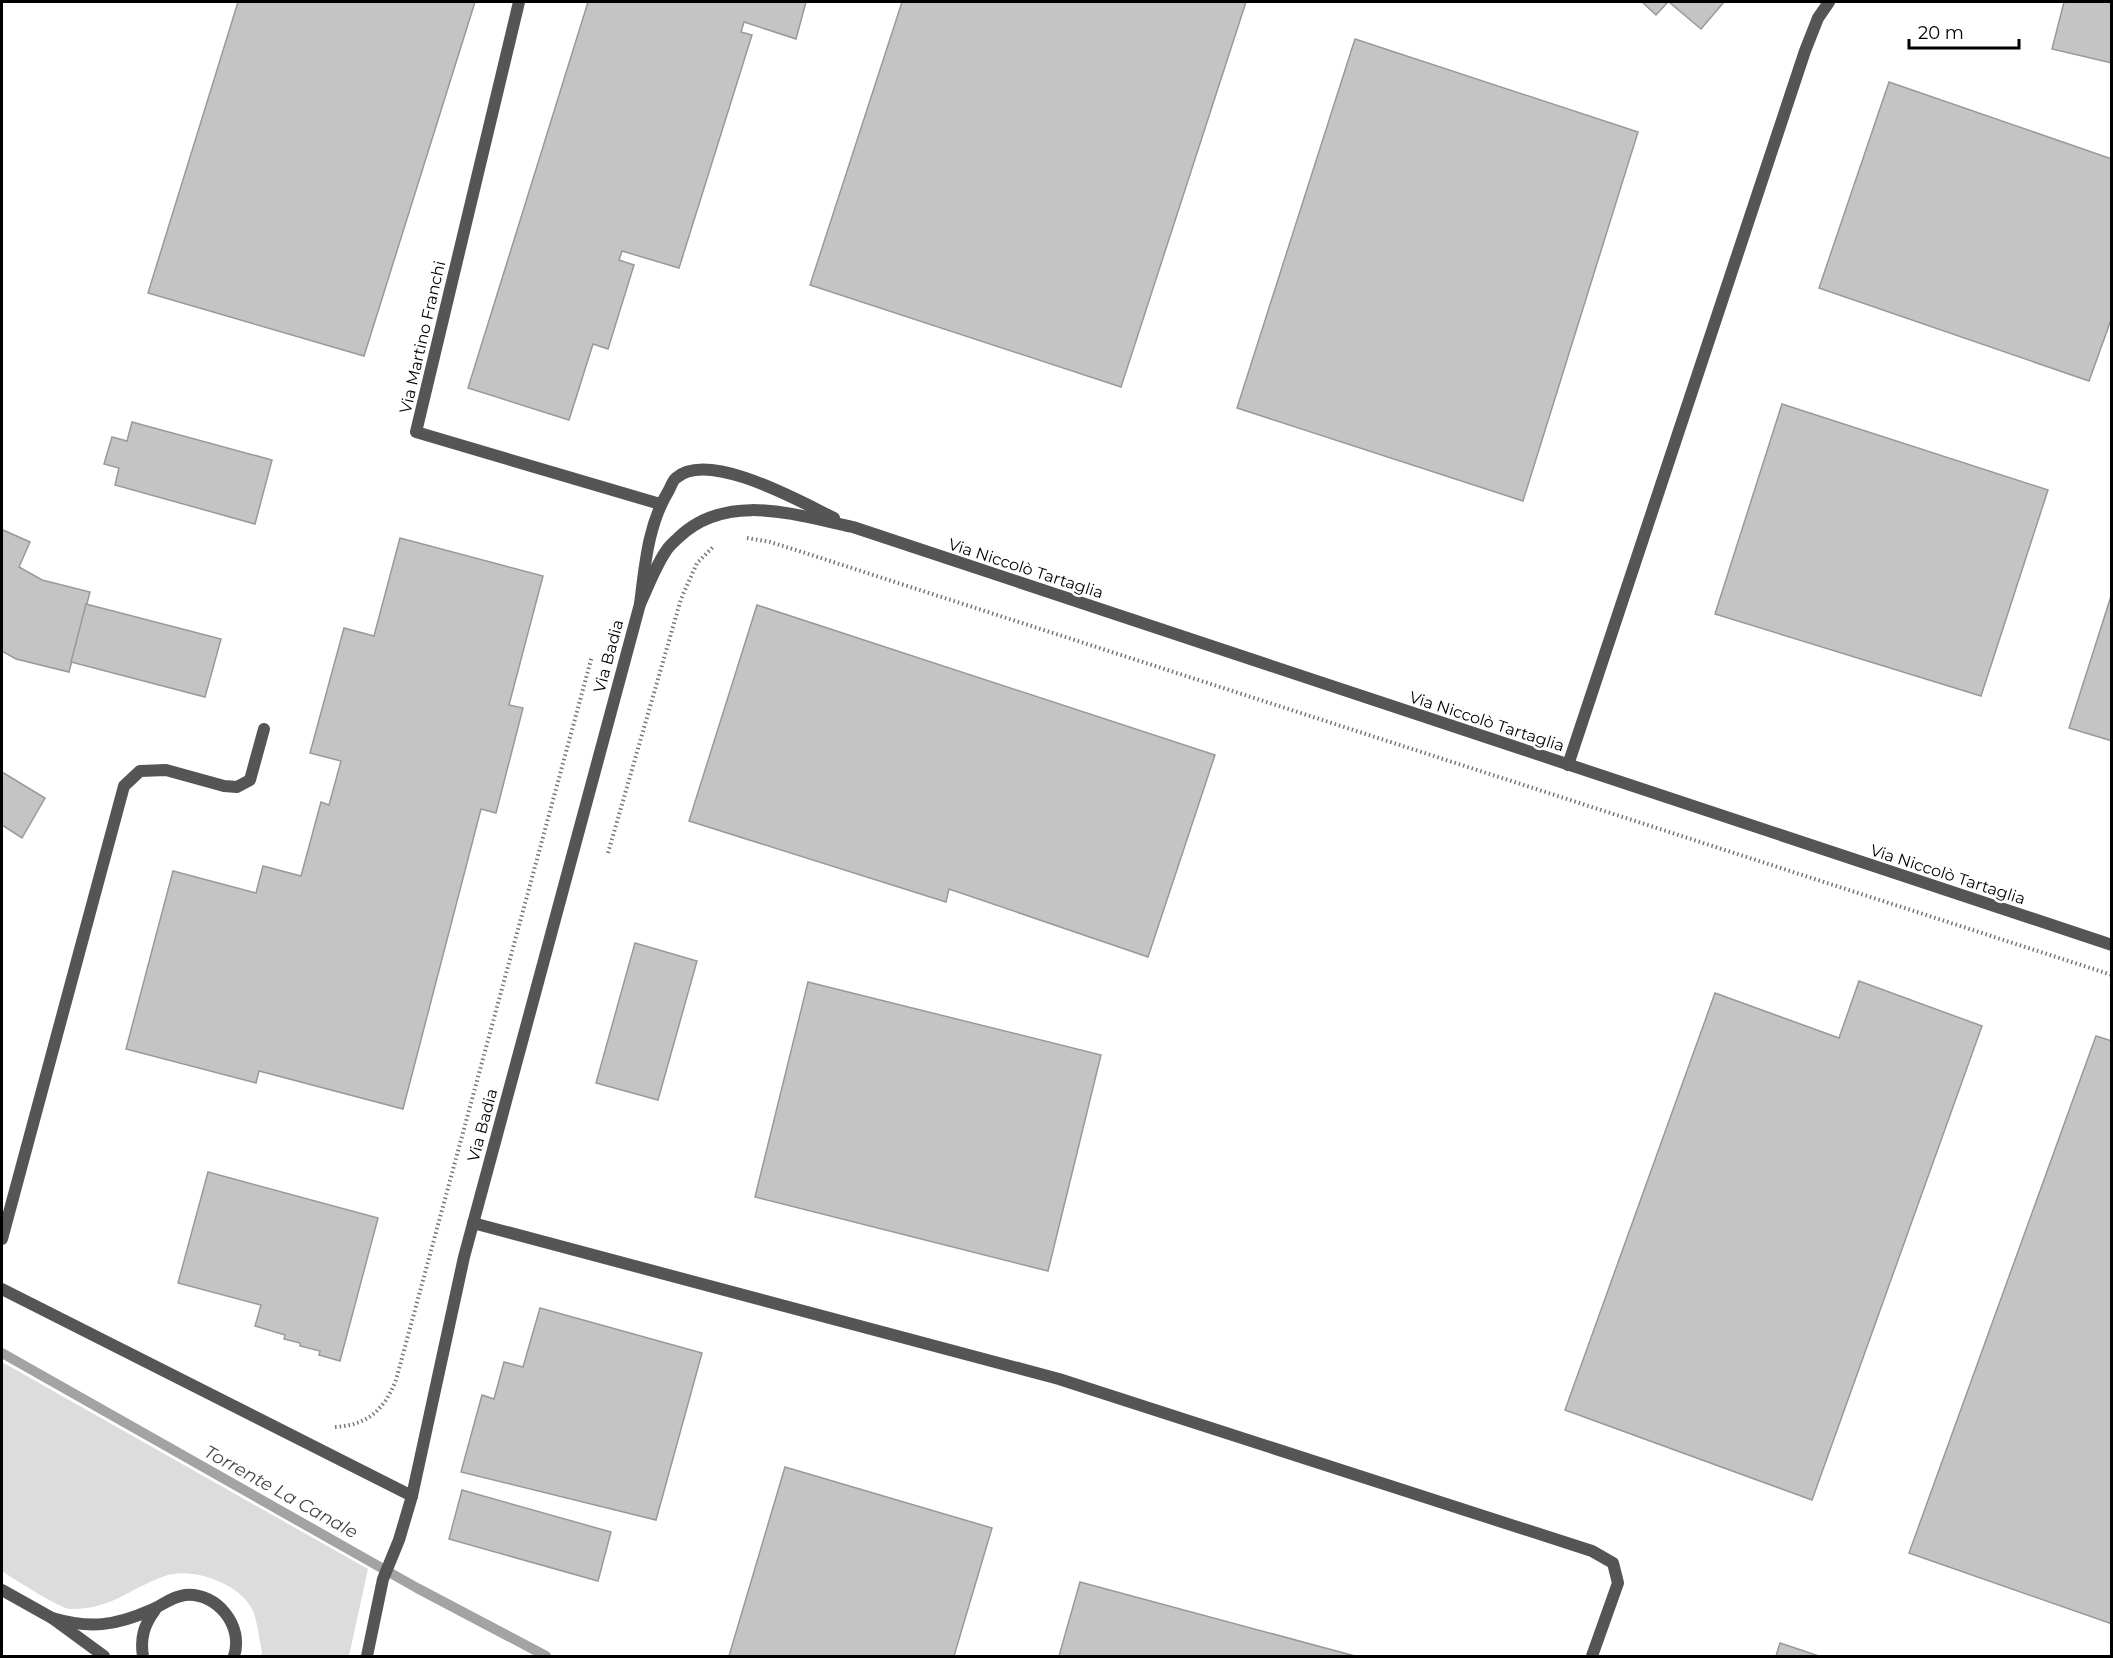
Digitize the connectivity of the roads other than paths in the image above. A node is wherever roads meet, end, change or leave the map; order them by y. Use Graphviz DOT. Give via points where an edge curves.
graph roads {
  1 [pos="519,2"];
  2 [pos="1829,2"];
  3 [pos="676,478"];
  4 [pos="660,504"];
  5 [pos="710,517"];
  6 [pos="853,527"];
  7 [pos="640,604"];
  8 [pos="264,729"];
  9 [pos="1568,765"];
  10 [pos="2112,945"];
  11 [pos="473,1223"];
  12 [pos="2,1239"];
  13 [pos="2,1289"];
  14 [pos="412,1496"];
  15 [pos="2,1590"];
  16 [pos="155,1609"];
  17 [pos="52,1618"];
  18 [pos="104,1656"];
  19 [pos="143,1656"];
  20 [pos="234,1656"];
  21 [pos="368,1656"];
  22 [pos="1592,1656"];
  1 -- 4 [label="street, Via Martino Franchi" via="416,432"];
  2 -- 9 [label="street" via="1805,51"];
  3 -- 4 [label="street, Via Badia"];
  3 -- 6 [label="street, Via Niccolò Tartaglia" via="696,469 723,471 766,486"];
  4 -- 7 [label="street, Via Badia" via="648,543"];
  5 -- 6 [label="street, Via Niccolò Tartaglia" via="760,509"];
  5 -- 7 [label="street, Via Badia" via="688,529 666,549"];
  6 -- 9 [label="street, Via Niccolò Tartaglia"];
  7 -- 11 [label="street, Via Badia"];
  8 -- 12 [label="street" via="250,780 237,787 166,770 140,771 124,786"];
  9 -- 10 [label="street, Via Niccolò Tartaglia"];
  11 -- 14 [label="street, Via Badia"];
  11 -- 22 [label="street" via="1059,1379 1592,1551 1613,1563 1618,1583"];
  13 -- 14 [label="street"];
  14 -- 21 [label="street, Via Badia" via="383,1579"];
  15 -- 17 [label="street"];
  16 -- 17 [label="street" via="120,1621 85,1626"];
  16 -- 19 [label="street" via="141,1639"];
  16 -- 20 [label="street" via="169,1599 185,1595 202,1596 218,1604 236,1632"];
  17 -- 18 [label="street"];
}
